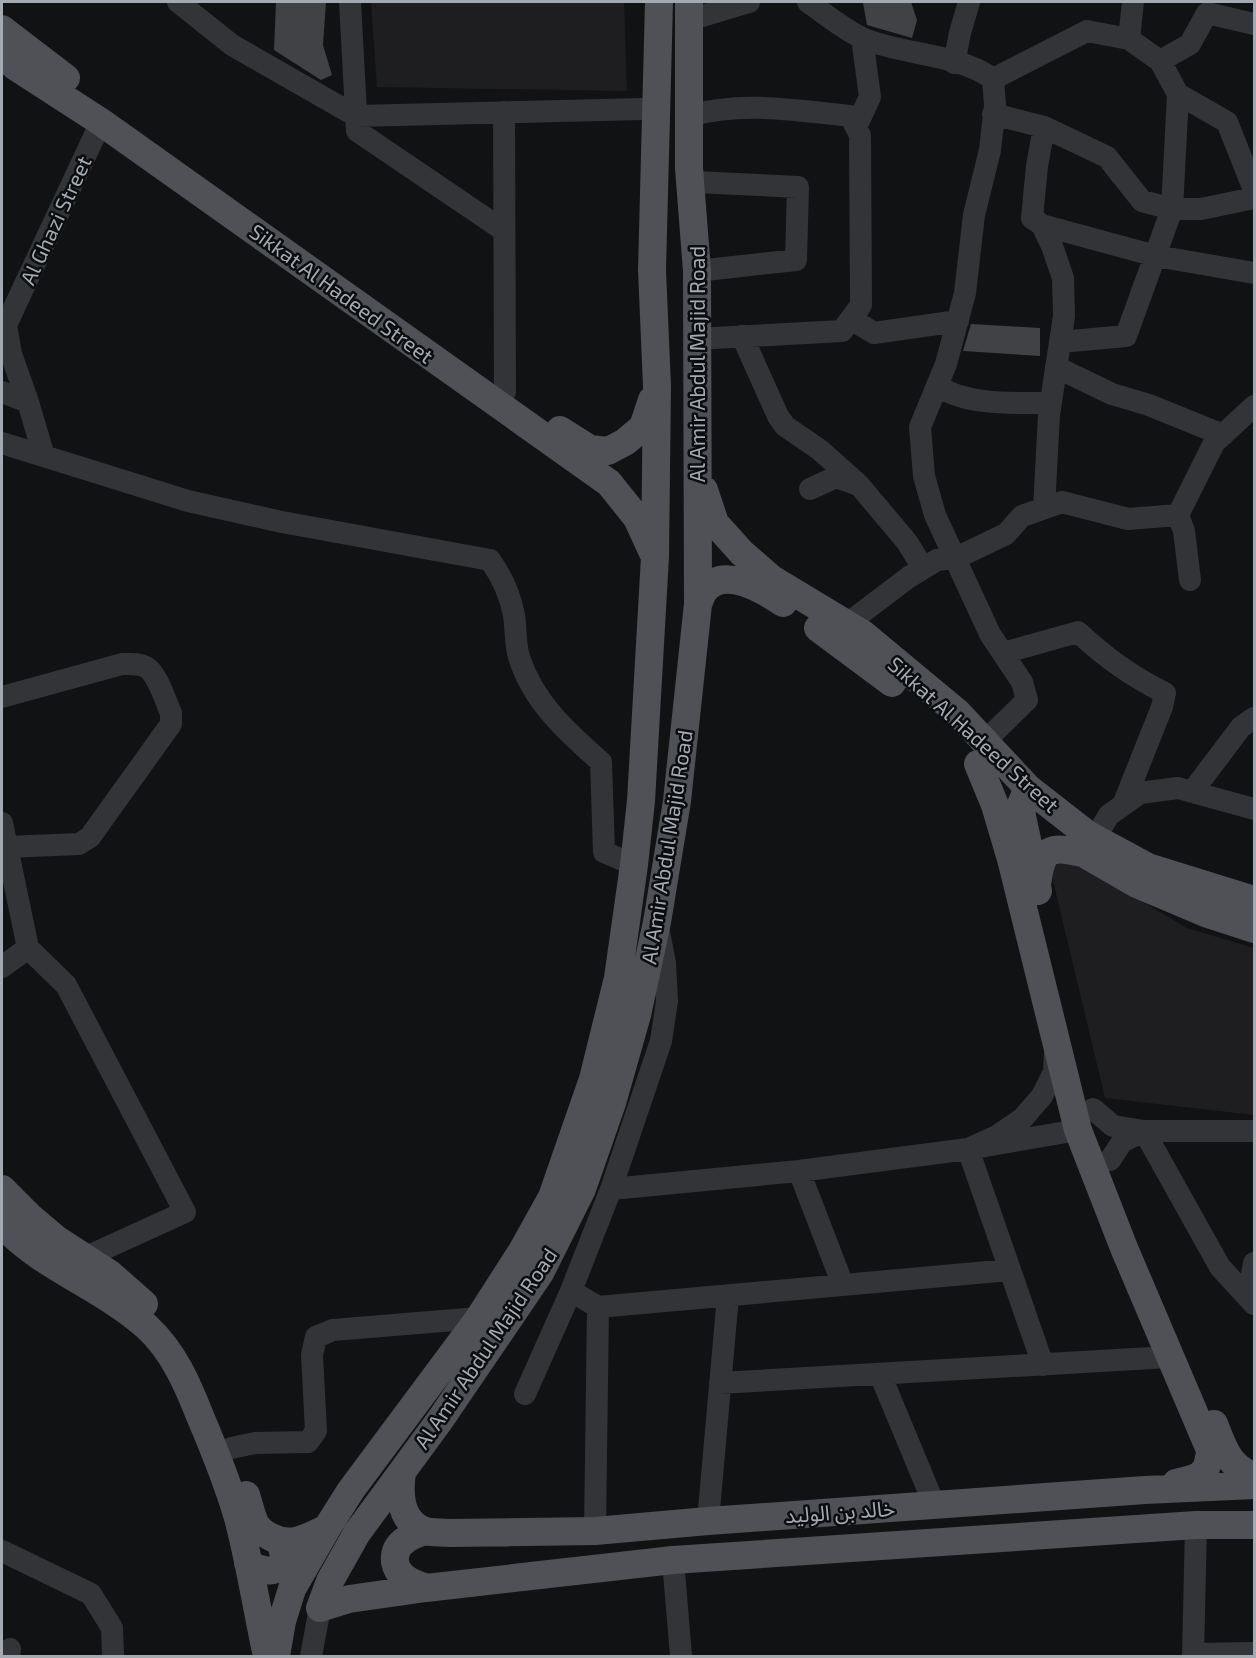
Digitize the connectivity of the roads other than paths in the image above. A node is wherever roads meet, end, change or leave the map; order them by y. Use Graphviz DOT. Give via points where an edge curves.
graph roads {
  1 [pos="178,2"];
  2 [pos="350,2"];
  3 [pos="642,2"];
  4 [pos="659,2"];
  5 [pos="749,2"];
  6 [pos="808,2"];
  7 [pos="968,2"];
  8 [pos="1134,2"];
  9 [pos="695,10"];
  10 [pos="1254,24"];
  11 [pos="2,29"];
  12 [pos="862,38"];
  13 [pos="1129,39"];
  14 [pos="2,55"];
  15 [pos="1160,61"];
  16 [pos="954,63"];
  17 [pos="993,79"];
  18 [pos="1178,94"];
  19 [pos="643,108"];
  20 [pos="504,112"];
  21 [pos="993,114"];
  22 [pos="694,115"];
  23 [pos="356,116"];
  24 [pos="102,122"];
  25 [pos="1044,127"];
  26 [pos="856,128"];
  27 [pos="695,182"];
  28 [pos="1254,190"];
  29 [pos="1254,198"];
  30 [pos="1173,209"];
  31 [pos="1042,225"];
  32 [pos="503,230"];
  33 [pos="1156,256"];
  34 [pos="652,270"];
  35 [pos="698,271"];
  36 [pos="1254,273"];
  37 [pos="850,319"];
  38 [pos="958,321"];
  39 [pos="742,336"];
  40 [pos="696,339"];
  41 [pos="1060,342"];
  42 [pos="1056,368"];
  43 [pos="937,385"];
  44 [pos="657,386"];
  45 [pos="2,392"];
  46 [pos="505,392"];
  47 [pos="28,402"];
  48 [pos="1051,403"];
  49 [pos="1254,405"];
  50 [pos="1223,435"];
  51 [pos="2,443"];
  52 [pos="44,456"];
  53 [pos="696,459"];
  54 [pos="860,484"];
  55 [pos="810,489"];
  56 [pos="1044,508"];
  57 [pos="1178,515"];
  58 [pos="655,557"];
  59 [pos="956,558"];
  60 [pos="923,568"];
  61 [pos="1190,580"];
  62 [pos="698,604"];
  63 [pos="847,624"];
  64 [pos="1003,653"];
  65 [pos="2,697"];
  66 [pos="1254,718"];
  67 [pos="981,752"];
  68 [pos="1192,792"];
  69 [pos="1024,797"];
  70 [pos="1123,805"];
  71 [pos="1254,809"];
  72 [pos="2,823"];
  73 [pos="1090,846"];
  74 [pos="7,847"];
  75 [pos="634,864"];
  76 [pos="1037,885"];
  77 [pos="1254,900"];
  78 [pos="657,922"];
  79 [pos="1254,929"];
  80 [pos="28,948"];
  81 [pos="2,967"];
  82 [pos="1056,1040"];
  83 [pos="1085,1120"];
  84 [pos="1144,1131"];
  85 [pos="1254,1131"];
  86 [pos="968,1149"];
  87 [pos="1110,1160"];
  88 [pos="799,1171"];
  89 [pos="611,1189"];
  90 [pos="2,1190"];
  91 [pos="2,1224"];
  92 [pos="84,1258"];
  93 [pos="1254,1263"];
  94 [pos="1011,1270"];
  95 [pos="843,1286"];
  96 [pos="571,1292"];
  97 [pos="728,1296"];
  98 [pos="1251,1300"];
  99 [pos="598,1307"];
  100 [pos="479,1318"];
  101 [pos="1169,1357"];
  102 [pos="1043,1365"];
  103 [pos="880,1374"];
  104 [pos="720,1383"];
  105 [pos="525,1394"];
  106 [pos="231,1448"];
  107 [pos="402,1472"];
  108 [pos="1254,1476"];
  109 [pos="1254,1485"];
  110 [pos="1145,1490"];
  111 [pos="934,1504"];
  112 [pos="708,1521"];
  113 [pos="1196,1525"];
  114 [pos="1254,1525"];
  115 [pos="327,1528"];
  116 [pos="425,1531"];
  117 [pos="595,1531"];
  118 [pos="279,1541"];
  119 [pos="2,1551"];
  120 [pos="674,1560"];
  121 [pos="248,1563"];
  122 [pos="426,1588"];
  123 [pos="320,1608"];
  124 [pos="1254,1653"];
  125 [pos="1193,1655"];
  126 [pos="113,1656"];
  127 [pos="267,1656"];
  128 [pos="276,1656"];
  129 [pos="311,1656"];
  130 [pos="681,1656"];
  1 -- 23 [label="street" via="232,45"];
  2 -- 23 [label="street"];
  3 -- 19 [label="main road"];
  4 -- 34 [label="main road, Al Amir Abdul Majid Road"];
  5 -- 9 [label="street"];
  6 -- 12 [label="street"];
  7 -- 16 [label="street"];
  8 -- 13 [label="street"];
  9 -- 22 [label="main road, Al Amir Abdul Majid Road"];
  10 -- 15 [label="street" via="1208,13 1190,44"];
  11 -- 46 [label="main road, Sikkat Al Hadeed Street"];
  12 -- 16 [label="street"];
  12 -- 26 [label="street" via="870,97"];
  13 -- 15 [label="street"];
  13 -- 17 [label="street" via="1087,31"];
  14 -- 24 [label="main road, Sikkat Al Hadeed Street"];
  15 -- 18 [label="street"];
  16 -- 17 [label="street" via="984,72"];
  17 -- 21 [label="street"];
  18 -- 28 [label="street" via="1227,122"];
  18 -- 30 [label="street"];
  19 -- 20 [label="street"];
  19 -- 34 [label="main road"];
  20 -- 23 [label="street"];
  20 -- 32 [label="street"];
  21 -- 25 [label="street"];
  21 -- 38 [label="street" via="990,150 974,215"];
  22 -- 26 [label="street" via="752,107 806,111 850,116"];
  22 -- 27 [label="main road"];
  22 -- 35 [label="main road, Al Amir Abdul Majid Road" via="689,168"];
  23 -- 32 [label="street" via="357,131"];
  24 -- 47 [label="street, Al Ghazi Street" via="6,325 11,354"];
  24 -- 58 [label="main road, Sikkat Al Hadeed Street" via="609,483 637,519"];
  25 -- 30 [label="street" via="1107,157 1142,201"];
  25 -- 31 [label="street" via="1032,218"];
  26 -- 37 [label="street" via="860,135 861,305"];
  27 -- 35 [label="main road"];
  27 -- 35 [label="street" via="798,187 796,260"];
  29 -- 30 [label="street" via="1201,209"];
  30 -- 33 [label="street"];
  31 -- 33 [label="street"];
  31 -- 41 [label="street" via="1063,278"];
  32 -- 46 [label="street"];
  33 -- 36 [label="street"];
  33 -- 41 [label="street" via="1126,336"];
  34 -- 44 [label="main road, Al Amir Abdul Majid Road"];
  35 -- 40 [label="main road, Al Amir Abdul Majid Road"];
  37 -- 38 [label="street" via="874,333"];
  37 -- 39 [label="street" via="842,331"];
  38 -- 43 [label="street"];
  39 -- 40 [label="street"];
  39 -- 54 [label="street" via="785,426"];
  40 -- 53 [label="main road, Al Amir Abdul Majid Road"];
  41 -- 42 [label="street"];
  42 -- 48 [label="street"];
  42 -- 50 [label="street" via="1112,394"];
  43 -- 48 [label="street" via="944,391 977,400"];
  43 -- 59 [label="street" via="920,427 924,476 935,515"];
  44 -- 46 [label="main road, Sikkat Al Hadeed Street" via="643,427 608,451 590,448"];
  44 -- 58 [label="main road, Al Amir Abdul Majid Road"];
  45 -- 47 [label="street"];
  47 -- 52 [label="street, Al Ghazi Street"];
  48 -- 56 [label="street"];
  49 -- 50 [label="street"];
  50 -- 57 [label="street" via="1214,443"];
  51 -- 52 [label="street"];
  52 -- 75 [label="street" via="188,501 490,560 503,578 513,614 518,656 531,683 550,714 601,762 604,852"];
  53 -- 62 [label="main road, Al Amir Abdul Majid Road"];
  53 -- 63 [label="main road, Sikkat Al Hadeed Street" via="715,523 742,554 772,579"];
  54 -- 55 [label="street" via="836,477"];
  54 -- 60 [label="street"];
  56 -- 57 [label="street" via="1062,502 1128,519"];
  56 -- 59 [label="street" via="1022,516 1006,534"];
  57 -- 61 [label="street"];
  58 -- 75 [label="main road, Al Amir Abdul Majid Road"];
  59 -- 60 [label="street" via="937,560"];
  59 -- 64 [label="street" via="990,634"];
  60 -- 63 [label="street"];
  62 -- 67 [label="main road, Sikkat Al Hadeed Street" via="705,590 715,582 731,579 764,590 848,648"];
  62 -- 78 [label="main road, Al Amir Abdul Majid Road" via="677,801"];
  63 -- 67 [label="main road, Sikkat Al Hadeed Street" via="958,713"];
  64 -- 67 [label="street" via="1022,682 1027,700"];
  64 -- 70 [label="street" via="1078,632 1132,676 1165,693"];
  65 -- 74 [label="street" via="122,664 136,664 152,672 171,713 171,724 90,837 79,844"];
  66 -- 68 [label="street" via="1241,727"];
  67 -- 69 [label="main road, Sikkat Al Hadeed Street"];
  67 -- 82 [label="main road"];
  68 -- 70 [label="street" via="1178,788 1140,793"];
  68 -- 71 [label="street"];
  69 -- 73 [label="main road, Sikkat Al Hadeed Street"];
  69 -- 76 [label="main road"];
  70 -- 73 [label="street" via="1109,815"];
  72 -- 74 [label="street"];
  73 -- 76 [label="main road" via="1047,853 1040,862"];
  73 -- 77 [label="main road, Sikkat Al Hadeed Street"];
  73 -- 79 [label="main road, Sikkat Al Hadeed Street" via="1137,884"];
  74 -- 80 [label="street"];
  75 -- 100 [label="main road, Al Amir Abdul Majid Road" via="618,978 574,1138 552,1197"];
  76 -- 83 [label="main road"];
  78 -- 89 [label="street" via="668,1001 661,1041"];
  78 -- 107 [label="main road, Al Amir Abdul Majid Road" via="637,1015 582,1189 540,1273"];
  80 -- 81 [label="street"];
  80 -- 92 [label="street" via="66,985 185,1212"];
  82 -- 83 [label="main road"];
  82 -- 86 [label="street" via="1054,1072 1042,1096 1023,1118"];
  83 -- 84 [label="street"];
  83 -- 86 [label="street"];
  83 -- 87 [label="main road"];
  83 -- 101 [label="main road"];
  84 -- 85 [label="street"];
  84 -- 87 [label="street" via="1122,1142"];
  84 -- 98 [label="street" via="1220,1268"];
  86 -- 88 [label="street"];
  86 -- 94 [label="street"];
  87 -- 108 [label="main road" via="1219,1437 1232,1464"];
  88 -- 89 [label="street"];
  88 -- 95 [label="street"];
  89 -- 96 [label="street"];
  90 -- 92 [label="main road"];
  91 -- 121 [label="main road" via="33,1251 112,1300 147,1327 171,1355 217,1455"];
  92 -- 106 [label="main road" via="119,1282 188,1349 204,1378"];
  93 -- 98 [label="street"];
  94 -- 95 [label="street"];
  94 -- 102 [label="street"];
  95 -- 97 [label="street"];
  96 -- 99 [label="street"];
  96 -- 105 [label="street"];
  97 -- 99 [label="street"];
  97 -- 104 [label="street"];
  99 -- 117 [label="street"];
  100 -- 106 [label="street" via="333,1330 316,1337 312,1355 316,1431 308,1442 255,1443"];
  100 -- 115 [label="main road, Al Amir Abdul Majid Road"];
  101 -- 102 [label="street"];
  101 -- 110 [label="main road" via="1210,1450 1209,1465 1200,1476"];
  102 -- 103 [label="street"];
  103 -- 104 [label="street"];
  103 -- 111 [label="street"];
  104 -- 112 [label="street"];
  106 -- 118 [label="main road" via="255,1523"];
  107 -- 116 [label="main road" via="400,1500 404,1511"];
  107 -- 123 [label="main road, Al Amir Abdul Majid Road" via="344,1554"];
  109 -- 110 [label="main road, خالد بن الوليد"];
  110 -- 111 [label="main road, خالد بن الوليد"];
  111 -- 112 [label="main road, خالد بن الوليد"];
  112 -- 117 [label="main road, خالد بن الوليد"];
  113 -- 114 [label="main road, خالد بن الوليد"];
  113 -- 120 [label="main road, خالد بن الوليد"];
  113 -- 125 [label="street"];
  115 -- 118 [label="main road" via="304,1539"];
  115 -- 128 [label="main road, Al Amir Abdul Majid Road" via="292,1588"];
  116 -- 117 [label="main road, خالد بن الوليد"];
  116 -- 122 [label="main road" via="402,1541 395,1556 400,1574"];
  118 -- 121 [label="main road" via="285,1555 278,1568 260,1571"];
  119 -- 126 [label="street" via="91,1594 112,1628"];
  120 -- 122 [label="main road, خالد بن الوليد"];
  120 -- 130 [label="street"];
  121 -- 127 [label="main road"];
  122 -- 123 [label="main road, خالد بن الوليد" via="348,1599"];
  123 -- 129 [label="street"];
  124 -- 125 [label="street"];
}
